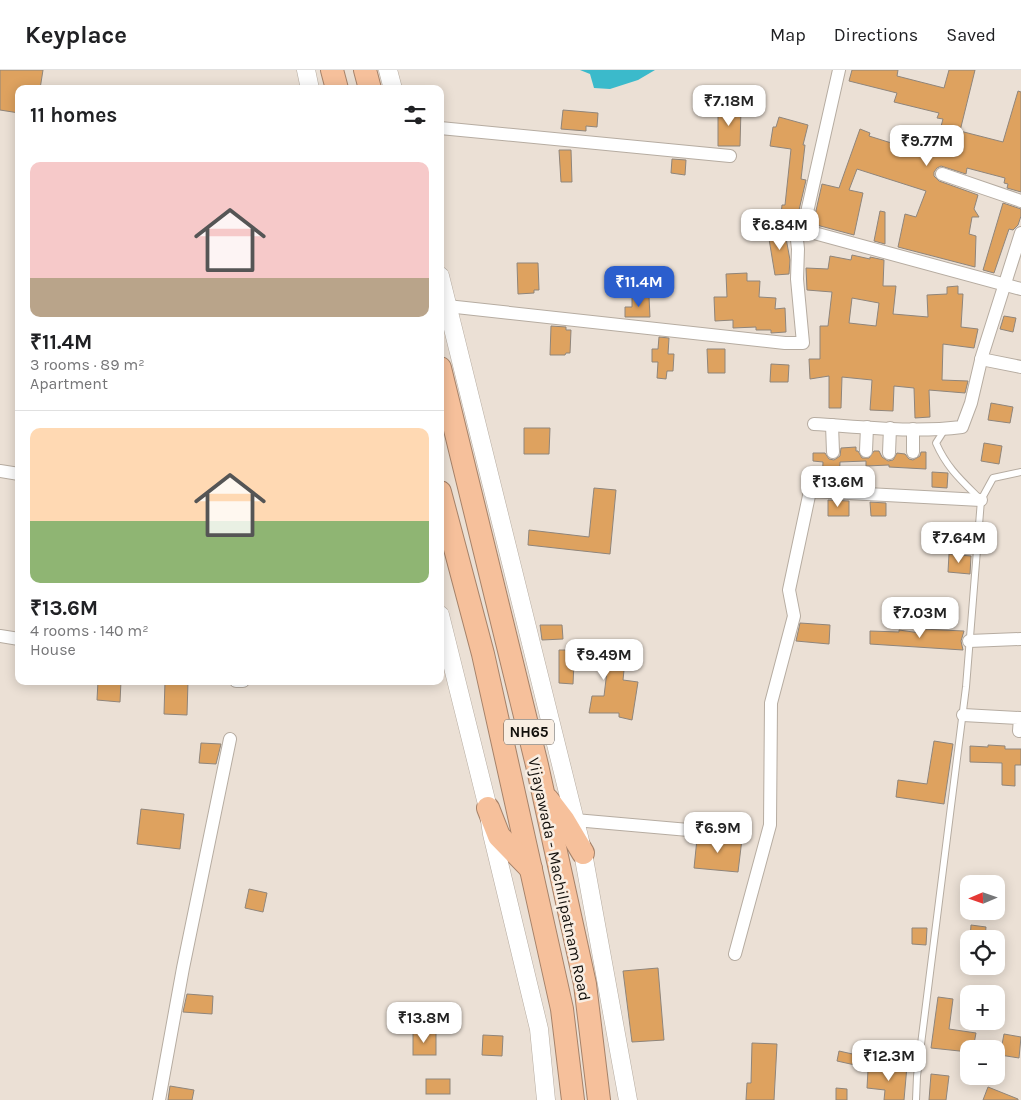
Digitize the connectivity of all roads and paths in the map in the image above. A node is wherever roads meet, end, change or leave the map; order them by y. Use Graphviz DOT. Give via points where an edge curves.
graph roads {
  1 [pos="306,70"];
  2 [pos="332,70"];
  3 [pos="365,70"];
  4 [pos="388,70"];
  5 [pos="839,70"];
  6 [pos="309,85"];
  7 [pos="336,85"];
  8 [pos="369,85"];
  9 [pos="392,85"];
  10 [pos="444,128"];
  11 [pos="730,156"];
  12 [pos="942,174"];
  13 [pos="1021,201"];
  14 [pos="802,230"];
  15 [pos="1021,233"];
  16 [pos="1004,285"];
  17 [pos="1021,289"];
  18 [pos="444,293"];
  19 [pos="447,306"];
  20 [pos="982,359"];
  21 [pos="1021,367"];
  22 [pos="444,384"];
  23 [pos="814,424"];
  24 [pos="832,425"];
  25 [pos="867,426"];
  26 [pos="890,428"];
  27 [pos="912,429"];
  28 [pos="945,429"];
  29 [pos="866,451"];
  30 [pos="833,452"];
  31 [pos="913,452"];
  32 [pos="890,453"];
  33 [pos="0,470"];
  34 [pos="1021,472"];
  35 [pos="15,473"];
  36 [pos="981,500"];
  37 [pos="444,507"];
  38 [pos="444,631"];
  39 [pos="0,636"];
  40 [pos="15,639"];
  41 [pos="1021,639"];
  42 [pos="969,641"];
  43 [pos="963,715"];
  44 [pos="1019,731"];
  45 [pos="230,739"];
  46 [pos="544,795"];
  47 [pos="488,808"];
  48 [pos="575,820"];
  49 [pos="700,831"];
  50 [pos="583,853"];
  51 [pos="531,869"];
  52 [pos="735,954"];
  53 [pos="159,1100"];
  54 [pos="546,1100"];
  55 [pos="573,1100"];
  56 [pos="598,1100"];
  57 [pos="628,1100"];
  58 [pos="916,1100"];
  1 -- 6 [label="street"];
  2 -- 7 [label="highway"];
  3 -- 8 [label="highway"];
  4 -- 9 [label="street"];
  5 -- 14 [label="street"];
  10 -- 11 [label="street"];
  12 -- 13 [label="street"];
  14 -- 16 [label="street"];
  14 -- 19 [label="street" via="796,231 803,342 785,343"];
  15 -- 16 [label="street"];
  16 -- 17 [label="street"];
  16 -- 20 [label="street"];
  18 -- 19 [label="street"];
  19 -- 48 [label="street"];
  20 -- 21 [label="street"];
  20 -- 28 [label="street" via="962,427"];
  22 -- 46 [label="highway, Vijayawada - Machilipatnam Road / NH65"];
  23 -- 24 [label="street"];
  24 -- 25 [label="street"];
  24 -- 30 [label="street"];
  25 -- 26 [label="street"];
  25 -- 29 [label="street"];
  26 -- 27 [label="street"];
  26 -- 32 [label="street"];
  27 -- 28 [label="street"];
  27 -- 31 [label="street"];
  28 -- 36 [label="lane" via="936,442 943,460"];
  33 -- 35 [label="street"];
  34 -- 36 [label="lane" via="993,478"];
  36 -- 42 [label="lane"];
  36 -- 52 [label="street" via="810,491 789,590 794,616 771,703 770,825"];
  37 -- 51 [label="highway, Vijayawada - Machilipatnam Road / NH65" via="483,654"];
  38 -- 47 [label="street"];
  39 -- 40 [label="street"];
  41 -- 42 [label="street"];
  42 -- 43 [label="lane"];
  43 -- 44 [label="street" via="1020,718"];
  43 -- 58 [label="lane"];
  45 -- 53 [label="street"];
  46 -- 50 [label="highway"];
  46 -- 56 [label="highway, Vijayawada - Machilipatnam Road / NH65" via="585,984"];
  47 -- 51 [label="highway" via="499,836"];
  47 -- 54 [label="street" via="539,1029"];
  48 -- 49 [label="street"];
  48 -- 50 [label="street"];
  50 -- 57 [label="street"];
  51 -- 55 [label="highway, Vijayawada - Machilipatnam Road / NH65" via="562,1009"];
}
